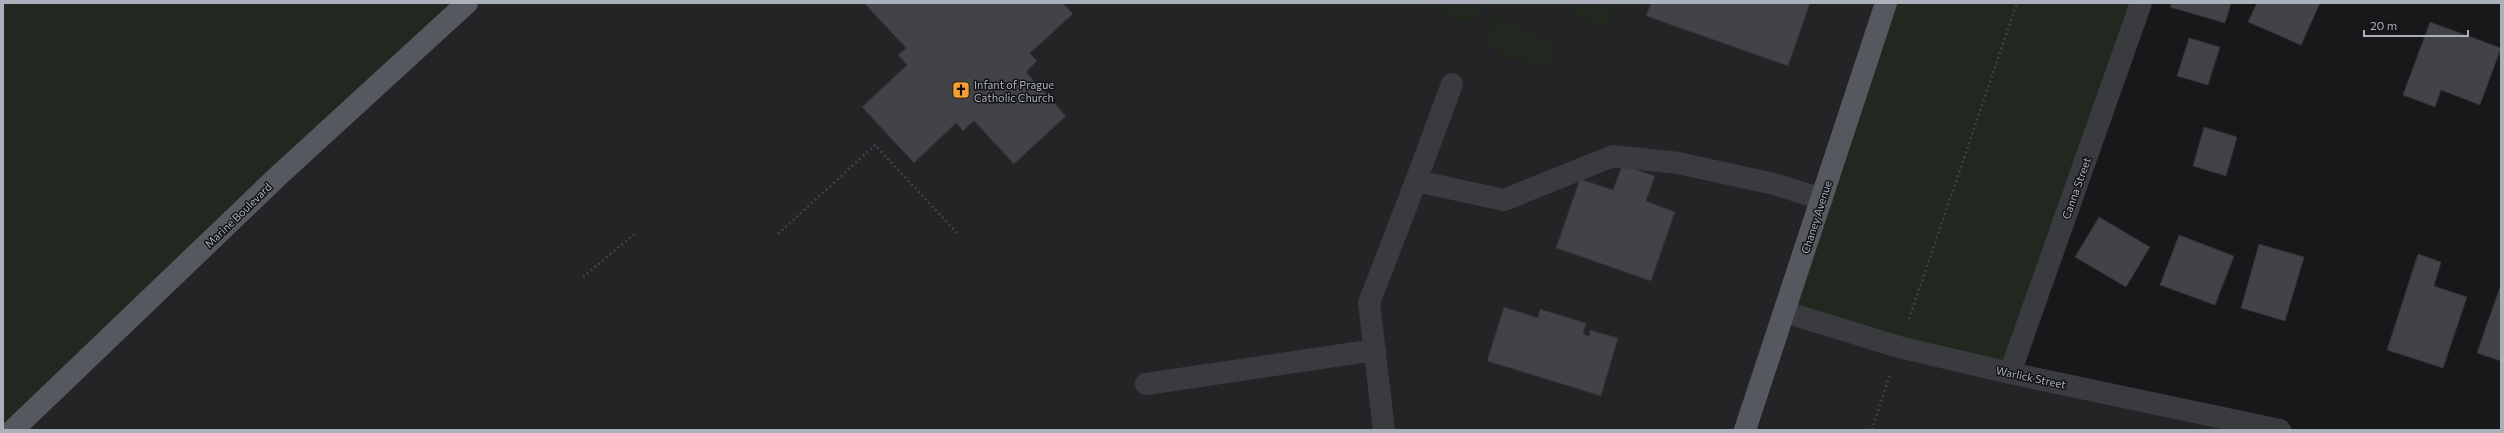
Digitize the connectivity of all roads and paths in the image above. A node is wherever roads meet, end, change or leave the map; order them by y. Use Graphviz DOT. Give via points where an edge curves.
graph roads {
  1 [pos="467,3"];
  2 [pos="1886,3"];
  3 [pos="2017,3"];
  4 [pos="2141,3"];
  5 [pos="1452,84"];
  6 [pos="1416,181"];
  7 [pos="1822,199"];
  8 [pos="637,232"];
  9 [pos="957,233"];
  10 [pos="778,234"];
  11 [pos="582,277"];
  12 [pos="1785,312"];
  13 [pos="1899,347"];
  14 [pos="1375,350"];
  15 [pos="2010,373"];
  16 [pos="1146,384"];
  17 [pos="13,430"];
  18 [pos="1384,430"];
  19 [pos="1746,430"];
  20 [pos="1872,430"];
  21 [pos="2280,430"];
  1 -- 17 [label="main road, Marine Boulevard" via="277,177"];
  2 -- 7 [label="main road, Chaney Avenue"];
  3 -- 13 [label="path"];
  4 -- 15 [label="street, Canna Street"];
  5 -- 6 [label="street"];
  6 -- 7 [label="street" via="1504,200 1613,156 1678,163 1774,184"];
  6 -- 14 [label="street" via="1369,303"];
  7 -- 12 [label="main road, Chaney Avenue"];
  8 -- 11 [label="path"];
  9 -- 10 [label="path" via="875,145"];
  12 -- 13 [label="street, Warlick Street"];
  12 -- 19 [label="main road, Chaney Avenue"];
  13 -- 15 [label="street, Warlick Street"];
  13 -- 20 [label="path"];
  14 -- 16 [label="street"];
  14 -- 18 [label="street"];
  15 -- 21 [label="street, Warlick Street"];
}
